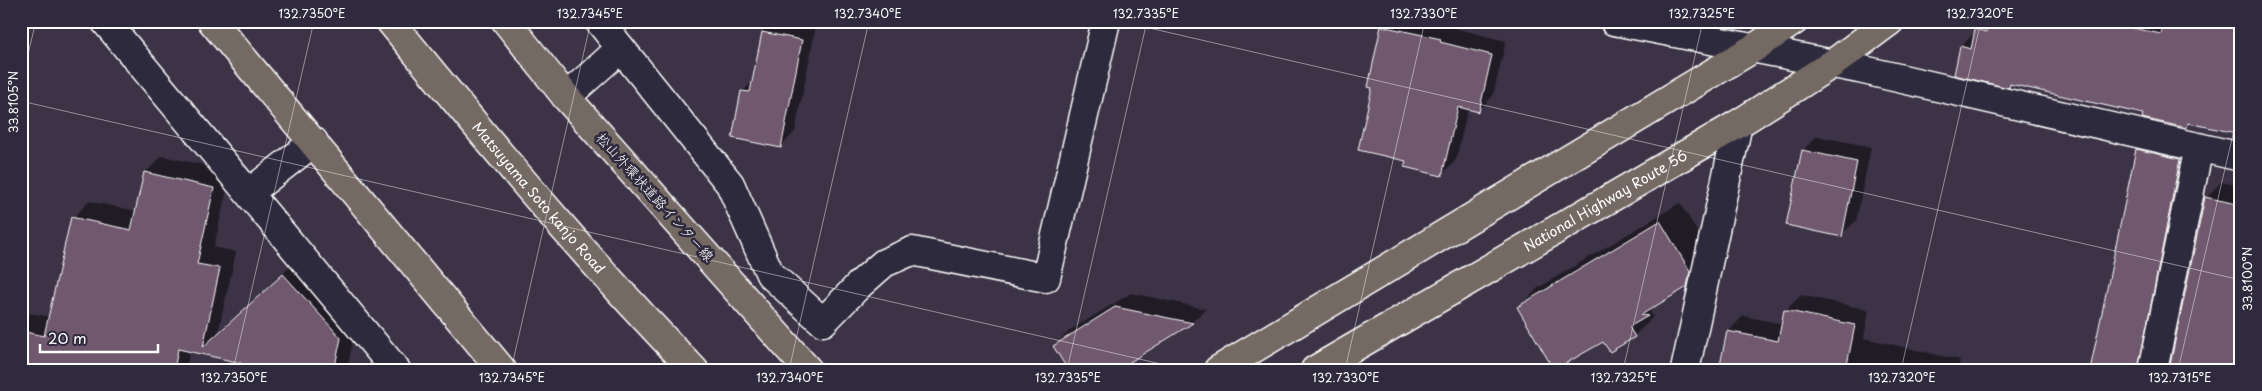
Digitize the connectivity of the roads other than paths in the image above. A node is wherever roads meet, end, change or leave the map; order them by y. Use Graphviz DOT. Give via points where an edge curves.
graph roads {
  1 [pos="105,21"];
  2 [pos="212,21"];
  3 [pos="390,21"];
  4 [pos="506,21"];
  5 [pos="599,21"];
  6 [pos="1794,21"];
  7 [pos="1890,21"];
  8 [pos="1104,22"];
  9 [pos="1622,22"];
  10 [pos="1754,48"];
  11 [pos="620,49"];
  12 [pos="1832,64"];
  13 [pos="566,96"];
  14 [pos="1738,124"];
  15 [pos="314,142"];
  16 [pos="2199,147"];
  17 [pos="2241,157"];
  18 [pos="250,192"];
  19 [pos="396,370"];
  20 [pos="502,370"];
  21 [pos="694,370"];
  22 [pos="808,370"];
  23 [pos="1218,370"];
  24 [pos="1315,370"];
  25 [pos="1685,370"];
  26 [pos="2153,370"];
  1 -- 18 [label="street"];
  2 -- 15 [label="highway"];
  3 -- 21 [label="highway, Matsuyama Soto kanjo Road" via="634,309"];
  4 -- 13 [label="highway, 松山外環状道路インター線"];
  5 -- 11 [label="street"];
  6 -- 10 [label="highway"];
  7 -- 12 [label="highway, National Highway Route 56"];
  8 -- 11 [label="street" via="1046,278 912,251 884,263 823,322 770,274 730,184"];
  9 -- 10 [label="street"];
  10 -- 12 [label="street"];
  10 -- 23 [label="highway"];
  11 -- 13 [label="street"];
  12 -- 14 [label="highway, National Highway Route 56"];
  12 -- 16 [label="street"];
  13 -- 22 [label="highway, 松山外環状道路インター線"];
  14 -- 24 [label="highway, National Highway Route 56"];
  14 -- 25 [label="street"];
  15 -- 18 [label="street"];
  15 -- 20 [label="highway"];
  16 -- 17 [label="street"];
  16 -- 26 [label="street"];
  18 -- 19 [label="street"];
}
